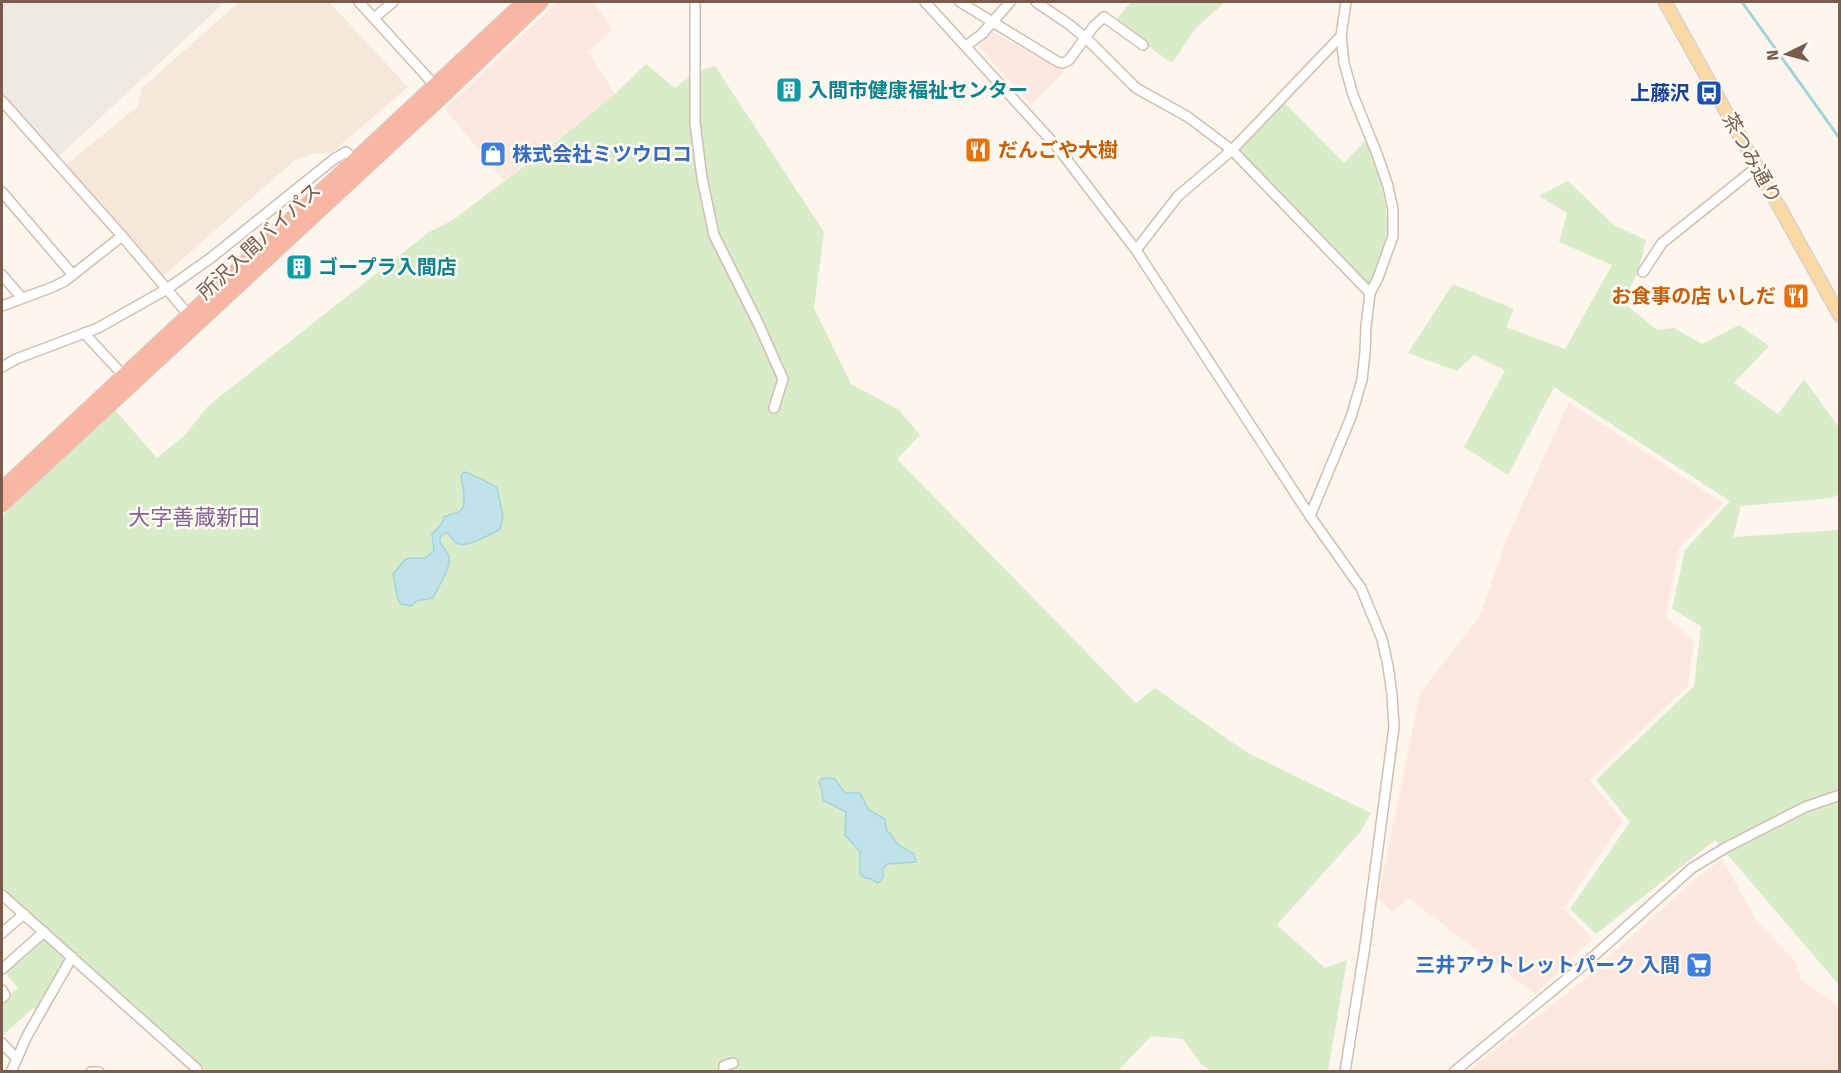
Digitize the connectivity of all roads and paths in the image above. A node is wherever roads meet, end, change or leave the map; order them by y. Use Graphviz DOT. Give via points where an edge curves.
graph roads {
  1 [pos="359,2"];
  2 [pos="393,2"];
  3 [pos="524,2"];
  4 [pos="541,2"];
  5 [pos="694,2"];
  6 [pos="925,2"];
  7 [pos="960,2"];
  8 [pos="1010,2"];
  9 [pos="1036,2"];
  10 [pos="1346,2"];
  11 [pos="1665,2"];
  12 [pos="374,18"];
  13 [pos="994,22"];
  14 [pos="1341,36"];
  15 [pos="1086,39"];
  16 [pos="1143,45"];
  17 [pos="966,46"];
  18 [pos="439,90"];
  19 [pos="2,101"];
  20 [pos="1232,150"];
  21 [pos="354,159"];
  22 [pos="1757,167"];
  23 [pos="2,192"];
  24 [pos="122,237"];
  25 [pos="1136,250"];
  26 [pos="1643,272"];
  27 [pos="2,275"];
  28 [pos="73,275"];
  29 [pos="167,289"];
  30 [pos="1370,293"];
  31 [pos="22,298"];
  32 [pos="2,306"];
  33 [pos="1839,316"];
  34 [pos="193,320"];
  35 [pos="84,333"];
  36 [pos="3,364"];
  37 [pos="123,375"];
  38 [pos="774,408"];
  39 [pos="2,489"];
  40 [pos="2,505"];
  41 [pos="1310,516"];
  42 [pos="1839,795"];
  43 [pos="2,895"];
  44 [pos="24,914"];
  45 [pos="44,932"];
  46 [pos="2,933"];
  47 [pos="72,957"];
  48 [pos="2,969"];
  49 [pos="2,990"];
  50 [pos="2,998"];
  51 [pos="2,1042"];
  52 [pos="16,1059"];
  53 [pos="733,1063"];
  54 [pos="196,1069"];
  55 [pos="11,1071"];
  56 [pos="91,1071"];
  57 [pos="99,1071"];
  58 [pos="724,1071"];
  59 [pos="1345,1071"];
  60 [pos="1454,1071"];
  1 -- 12 [label="street"];
  2 -- 12 [label="street"];
  3 -- 18 [label="highway, 所沢入間バイパス"];
  4 -- 18 [label="highway, 所沢入間バイパス"];
  5 -- 38 [label="street" via="696,123 702,178 714,235 783,379"];
  6 -- 17 [label="street"];
  7 -- 13 [label="street"];
  8 -- 13 [label="street"];
  9 -- 15 [label="street"];
  10 -- 14 [label="street"];
  11 -- 22 [label="main road, 茶つみ通り"];
  12 -- 18 [label="street"];
  13 -- 15 [label="street" via="1063,63"];
  13 -- 17 [label="street"];
  14 -- 20 [label="street"];
  14 -- 30 [label="street" via="1353,95 1377,154 1393,210 1393,236"];
  15 -- 16 [label="street" via="1104,17"];
  15 -- 20 [label="street" via="1136,88 1188,117"];
  17 -- 25 [label="street" via="1058,148"];
  18 -- 21 [label="highway, 所沢入間バイパス"];
  18 -- 34 [label="highway, 所沢入間バイパス"];
  19 -- 24 [label="street"];
  20 -- 25 [label="street" via="1178,196"];
  20 -- 30 [label="street"];
  21 -- 29 [label="street" via="346,152 334,159"];
  21 -- 34 [label="highway, 所沢入間バイパス"];
  22 -- 26 [label="street" via="1662,243"];
  22 -- 33 [label="main road, 茶つみ通り"];
  23 -- 28 [label="street"];
  24 -- 28 [label="street"];
  24 -- 29 [label="street"];
  25 -- 41 [label="street"];
  27 -- 31 [label="street"];
  28 -- 31 [label="street" via="54,287"];
  29 -- 34 [label="street"];
  29 -- 35 [label="street"];
  30 -- 41 [label="street" via="1362,380"];
  31 -- 32 [label="street"];
  34 -- 37 [label="highway, 所沢入間バイパス"];
  34 -- 40 [label="highway, 所沢入間バイパス"];
  35 -- 36 [label="street"];
  35 -- 37 [label="street"];
  37 -- 39 [label="highway, 所沢入間バイパス"];
  41 -- 59 [label="street" via="1361,588 1382,639 1392,695 1394,727 1389,770"];
  42 -- 60 [label="street" via="1805,807 1692,868 1586,963"];
  43 -- 44 [label="street"];
  44 -- 45 [label="street"];
  44 -- 46 [label="street"];
  45 -- 47 [label="street"];
  45 -- 48 [label="street"];
  47 -- 52 [label="street"];
  47 -- 54 [label="street"];
  49 -- 50 [label="street"];
  51 -- 52 [label="street"];
  52 -- 55 [label="street"];
  53 -- 58 [label="street" via="724,1066"];
  56 -- 57 [label="street"];
}
